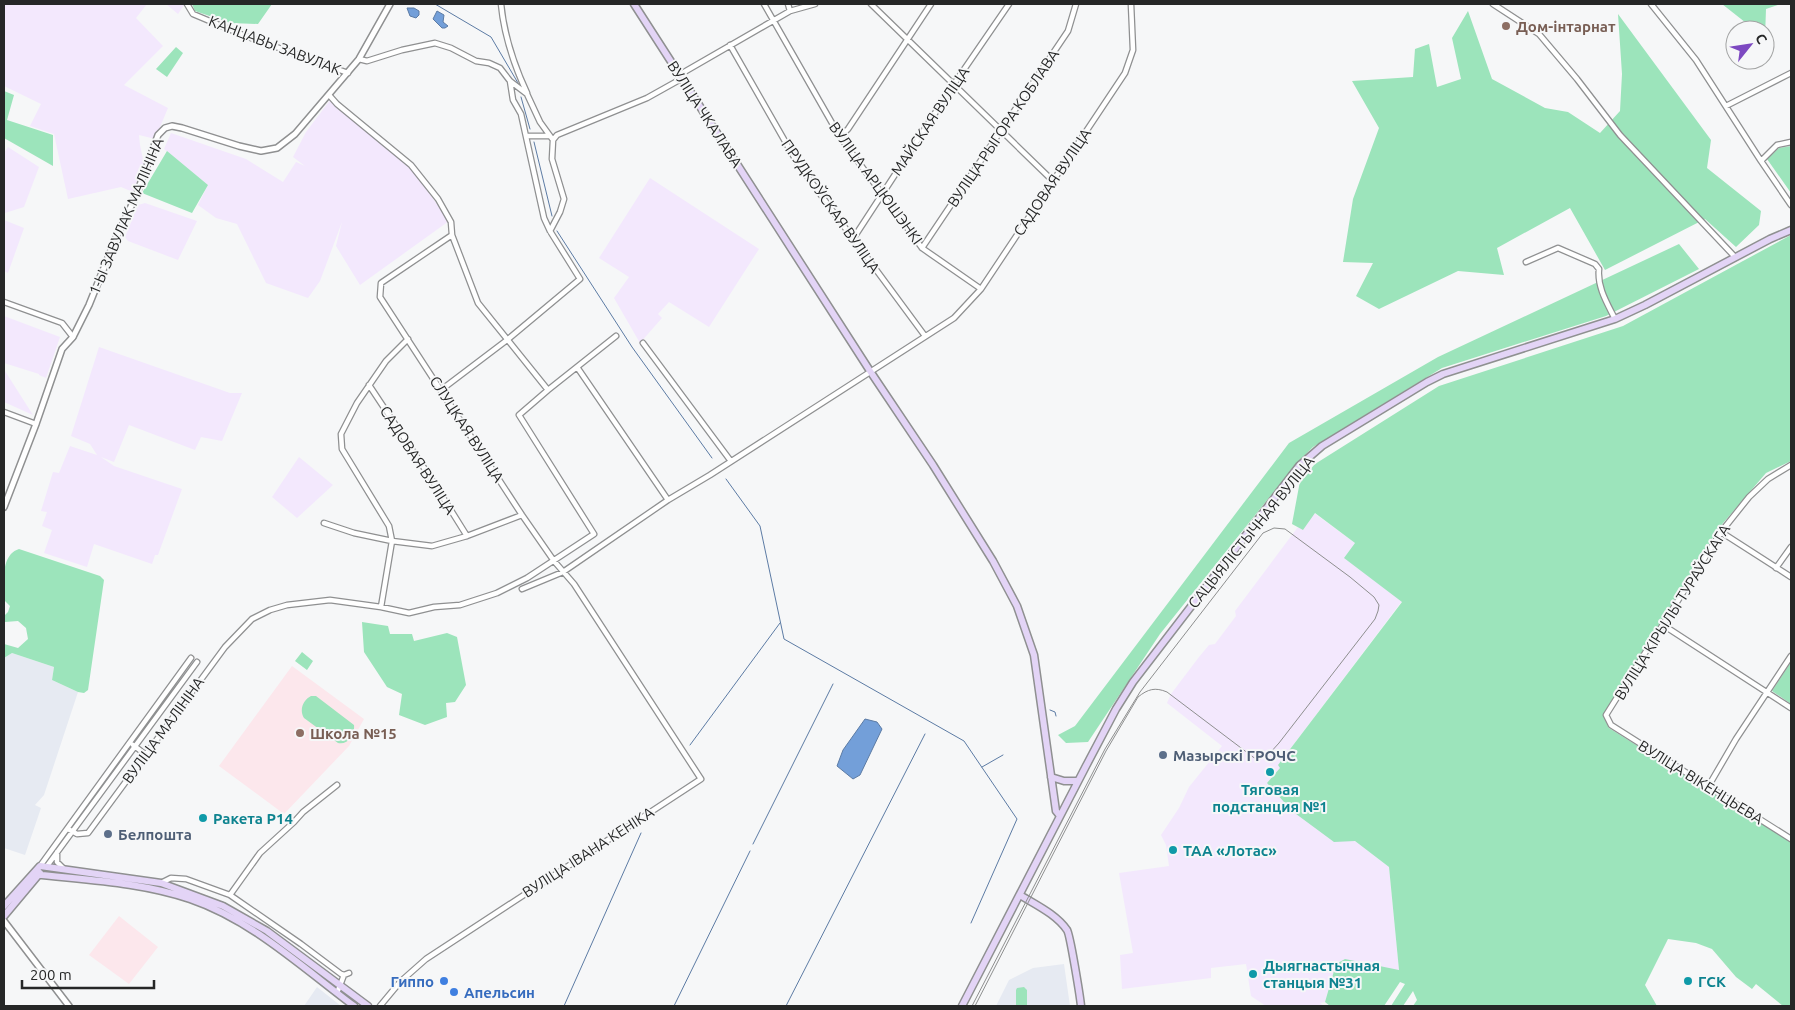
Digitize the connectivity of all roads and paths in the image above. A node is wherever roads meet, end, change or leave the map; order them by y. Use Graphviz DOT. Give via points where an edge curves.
graph roads {
  1 [pos="187,4"];
  2 [pos="390,4"];
  3 [pos="501,4"];
  4 [pos="634,4"];
  5 [pos="764,4"];
  6 [pos="788,4"];
  7 [pos="815,4"];
  8 [pos="871,4"];
  9 [pos="931,4"];
  10 [pos="1009,4"];
  11 [pos="1076,4"];
  12 [pos="1132,4"];
  13 [pos="1493,4"];
  14 [pos="1651,4"];
  15 [pos="790,11"];
  16 [pos="774,22"];
  17 [pos="906,40"];
  18 [pos="730,45"];
  19 [pos="360,59"];
  20 [pos="1791,72"];
  21 [pos="348,73"];
  22 [pos="680,77"];
  23 [pos="510,82"];
  24 [pos="954,84"];
  25 [pos="527,94"];
  26 [pos="329,95"];
  27 [pos="1726,106"];
  28 [pos="1001,130"];
  29 [pos="526,136"];
  30 [pos="840,137"];
  31 [pos="551,138"];
  32 [pos="1791,142"];
  33 [pos="1760,161"];
  34 [pos="1053,181"];
  35 [pos="881,194"];
  36 [pos="1791,205"];
  37 [pos="1791,230"];
  38 [pos="550,231"];
  39 [pos="452,235"];
  40 [pos="853,239"];
  41 [pos="922,248"];
  42 [pos="1735,257"];
  43 [pos="1526,262"];
  44 [pos="981,289"];
  45 [pos="4,302"];
  46 [pos="1615,318"];
  47 [pos="616,336"];
  48 [pos="925,336"];
  49 [pos="73,337"];
  50 [pos="408,339"];
  51 [pos="507,340"];
  52 [pos="643,343"];
  53 [pos="577,367"];
  54 [pos="870,371"];
  55 [pos="369,385"];
  56 [pos="443,388"];
  57 [pos="548,390"];
  58 [pos="4,412"];
  59 [pos="36,424"];
  60 [pos="730,460"];
  61 [pos="1791,465"];
  62 [pos="6,496"];
  63 [pos="668,500"];
  64 [pos="4,507"];
  65 [pos="522,515"];
  66 [pos="324,523"];
  67 [pos="1720,532"];
  68 [pos="467,536"];
  69 [pos="392,541"];
  70 [pos="1791,547"];
  71 [pos="554,561"];
  72 [pos="1776,568"];
  73 [pos="563,572"];
  74 [pos="1791,577"];
  75 [pos="522,589"];
  76 [pos="381,607"];
  77 [pos="1663,625"];
  78 [pos="1791,656"];
  79 [pos="191,658"];
  80 [pos="197,662"];
  81 [pos="631,674"];
  82 [pos="1766,692"];
  83 [pos="1791,708"];
  84 [pos="1611,724"];
  85 [pos="130,743"];
  86 [pos="135,746"];
  87 [pos="145,754"];
  88 [pos="1051,777"];
  89 [pos="1078,781"];
  90 [pos="337,785"];
  91 [pos="1708,787"];
  92 [pos="1060,816"];
  93 [pos="70,831"];
  94 [pos="1791,838"];
  95 [pos="57,852"];
  96 [pos="43,866"];
  97 [pos="63,868"];
  98 [pos="36,874"];
  99 [pos="161,883"];
  100 [pos="230,895"];
  101 [pos="1020,896"];
  102 [pos="4,906"];
  103 [pos="4,916"];
  104 [pos="4,921"];
  105 [pos="341,986"];
  106 [pos="336,993"];
  107 [pos="69,1006"];
  108 [pos="354,1006"];
  109 [pos="368,1006"];
  110 [pos="380,1006"];
  111 [pos="962,1006"];
  112 [pos="1081,1006"];
  1 -- 21 [label="street, КАНЦАВЫ ЗАВУЛАК" via="193,14"];
  2 -- 19 [label="street, КАНЦАВЫ ЗАВУЛАК"];
  3 -- 25 [label="street" via="517,71"];
  4 -- 22 [label="main road, ВУЛІЦА ЧКАЛАВА"];
  5 -- 16 [label="street, ВУЛІЦА АРЦЮШЭНКІ"];
  6 -- 15 [label="street"];
  7 -- 15 [label="street"];
  8 -- 17 [label="street"];
  9 -- 17 [label="street"];
  10 -- 24 [label="street, МАЙСКАЯ ВУЛІЦА"];
  11 -- 28 [label="street, ВУЛІЦА РЫГОРА КОБЛАВА" via="1068,30"];
  12 -- 34 [label="street, САДОВАЯ ВУЛІЦА" via="1133,50 1125,73"];
  13 -- 42 [label="street" via="1539,34 1620,135"];
  14 -- 27 [label="street" via="1696,60"];
  15 -- 16 [label="street"];
  16 -- 18 [label="street"];
  16 -- 30 [label="street, ВУЛІЦА АРЦЮШЭНКІ"];
  17 -- 24 [label="street"];
  17 -- 30 [label="street"];
  18 -- 22 [label="street"];
  18 -- 40 [label="street, ПРУДКОЎСКАЯ ВУЛІЦА" via="798,164"];
  19 -- 21 [label="street, КАНЦАВЫ ЗАВУЛАК"];
  19 -- 23 [label="street" via="367,61 435,43 500,68"];
  20 -- 27 [label="street"];
  21 -- 26 [label="street, 1-Ы ЗАВУЛАК МАЛІНІНА"];
  22 -- 31 [label="street" via="647,98"];
  22 -- 54 [label="main road, ВУЛІЦА ЧКАЛАВА"];
  23 -- 25 [label="street"];
  23 -- 29 [label="street"];
  24 -- 28 [label="street"];
  24 -- 35 [label="street, МАЙСКАЯ ВУЛІЦА"];
  25 -- 31 [label="street"];
  26 -- 39 [label="street" via="411,165 438,199 451,222"];
  26 -- 49 [label="street, 1-Ы ЗАВУЛАК МАЛІНІНА" via="296,134 277,148 261,151 182,128 165,128 158,135 136,196"];
  27 -- 33 [label="street"];
  28 -- 34 [label="street"];
  28 -- 41 [label="street, ВУЛІЦА РЫГОРА КОБЛАВА"];
  29 -- 31 [label="street"];
  29 -- 38 [label="street" via="544,218"];
  30 -- 35 [label="street, ВУЛІЦА АРЦЮШЭНКІ"];
  31 -- 38 [label="street" via="552,159 564,199"];
  32 -- 33 [label="street" via="1777,145"];
  33 -- 36 [label="street"];
  34 -- 44 [label="street, САДОВАЯ ВУЛІЦА"];
  35 -- 40 [label="street, МАЙСКАЯ ВУЛІЦА"];
  35 -- 41 [label="street, ВУЛІЦА АРЦЮШЭНКІ"];
  37 -- 42 [label="main road, САЦЫЯЛІСТЫЧНАЯ ВУЛІЦА"];
  38 -- 51 [label="street" via="580,279"];
  39 -- 50 [label="street, СЛУЦКАЯ ВУЛІЦА" via="380,283 380,297"];
  39 -- 51 [label="street" via="478,303"];
  40 -- 48 [label="street, ПРУДКОЎСКАЯ ВУЛІЦА"];
  41 -- 44 [label="street, ВУЛІЦА АРЦЮШЭНКІ"];
  42 -- 46 [label="main road, САЦЫЯЛІСТЫЧНАЯ ВУЛІЦА"];
  43 -- 46 [label="street" via="1558,248 1594,264 1599,269 1601,289"];
  44 -- 48 [label="street, САДОВАЯ ВУЛІЦА" via="954,318"];
  45 -- 49 [label="street" via="62,323"];
  46 -- 89 [label="main road, САЦЫЯЛІСТЫЧНАЯ ВУЛІЦА" via="1443,374 1310,455 1133,682"];
  47 -- 53 [label="street"];
  48 -- 54 [label="street, САДОВАЯ ВУЛІЦА"];
  49 -- 59 [label="street, 1-Ы ЗАВУЛАК МАЛІНІНА" via="62,349"];
  50 -- 55 [label="street" via="386,361"];
  50 -- 56 [label="street, СЛУЦКАЯ ВУЛІЦА"];
  51 -- 56 [label="street"];
  51 -- 57 [label="street"];
  52 -- 60 [label="street"];
  53 -- 57 [label="street"];
  53 -- 63 [label="street"];
  54 -- 60 [label="street, САДОВАЯ ВУЛІЦА"];
  54 -- 88 [label="main road, ВУЛІЦА ЧКАЛАВА" via="933,465 1017,606 1034,655"];
  55 -- 68 [label="street, САДОВАЯ ВУЛІЦА"];
  55 -- 69 [label="street" via="341,434 342,449 389,526"];
  56 -- 65 [label="street, СЛУЦКАЯ ВУЛІЦА"];
  57 -- 71 [label="street, ВУЛІЦА МАЛІНІНА" via="519,415 594,534"];
  58 -- 59 [label="street"];
  59 -- 62 [label="street, 1-Ы ЗАВУЛАК МАЛІНІНА"];
  60 -- 63 [label="street, САДОВАЯ ВУЛІЦА"];
  61 -- 67 [label="street, ВУЛІЦА КІРЫЛЫ ТУРАЎСКАГА" via="1768,479"];
  62 -- 64 [label="street, 1-Ы ЗАВУЛАК МАЛІНІНА"];
  63 -- 73 [label="street, САДОВАЯ ВУЛІЦА"];
  65 -- 68 [label="street"];
  65 -- 71 [label="street, СЛУЦКАЯ ВУЛІЦА"];
  66 -- 69 [label="street"];
  67 -- 72 [label="street"];
  67 -- 77 [label="street, ВУЛІЦА КІРЫЛЫ ТУРАЎСКАГА"];
  68 -- 69 [label="street" via="432,546"];
  69 -- 76 [label="street"];
  70 -- 72 [label="street"];
  71 -- 73 [label="street, СЛУЦКАЯ ВУЛІЦА"];
  71 -- 76 [label="street, ВУЛІЦА МАЛІНІНА" via="497,593 460,605 434,606 409,613"];
  72 -- 74 [label="street"];
  73 -- 75 [label="street, САДОВАЯ ВУЛІЦА"];
  73 -- 81 [label="street, СЛУЦКАЯ ВУЛІЦА"];
  76 -- 87 [label="street, ВУЛІЦА МАЛІНІНА" via="330,600 303,602 270,610 252,619 225,647"];
  77 -- 82 [label="street"];
  77 -- 84 [label="street, ВУЛІЦА КІРЫЛЫ ТУРАЎСКАГА" via="1606,715"];
  78 -- 82 [label="street"];
  79 -- 85 [label="street"];
  80 -- 86 [label="street"];
  81 -- 110 [label="street, ВУЛІЦА ІВАНА КЕНІКА" via="701,779 426,958"];
  82 -- 83 [label="street"];
  82 -- 91 [label="street"];
  84 -- 91 [label="street, ВУЛІЦА ВІКЕНЦЬЕВА"];
  85 -- 86 [label="street"];
  85 -- 93 [label="street"];
  86 -- 87 [label="street"];
  86 -- 93 [label="street"];
  87 -- 93 [label="street, ВУЛІЦА МАЛІНІНА" via="88,833"];
  88 -- 89 [label="main road"];
  88 -- 92 [label="main road, ВУЛІЦА ЧКАЛАВА" via="1056,811"];
  89 -- 92 [label="main road, САЦЫЯЛІСТЫЧНАЯ ВУЛІЦА"];
  90 -- 100 [label="street" via="303,812 260,854"];
  91 -- 94 [label="street, ВУЛІЦА ВІКЕНЦЬЕВА"];
  92 -- 101 [label="main road, САЦЫЯЛІСТЫЧНАЯ ВУЛІЦА"];
  93 -- 95 [label="street"];
  93 -- 96 [label="street"];
  95 -- 96 [label="street"];
  95 -- 97 [label="street" via="57,862"];
  96 -- 97 [label="main road"];
  96 -- 98 [label="main road"];
  97 -- 99 [label="main road"];
  98 -- 102 [label="main road"];
  98 -- 103 [label="main road"];
  98 -- 106 [label="main road" via="162,891 190,900 230,917 258,934"];
  99 -- 100 [label="street" via="171,878 186,879"];
  99 -- 105 [label="main road" via="223,906 267,931"];
  100 -- 105 [label="street" via="346,974"];
  101 -- 111 [label="main road, САЦЫЯЛІСТЫЧНАЯ ВУЛІЦА"];
  101 -- 112 [label="main road" via="1054,917 1069,932"];
  104 -- 107 [label="street"];
  105 -- 106 [label="street"];
  105 -- 109 [label="main road"];
  106 -- 108 [label="main road"];
}
